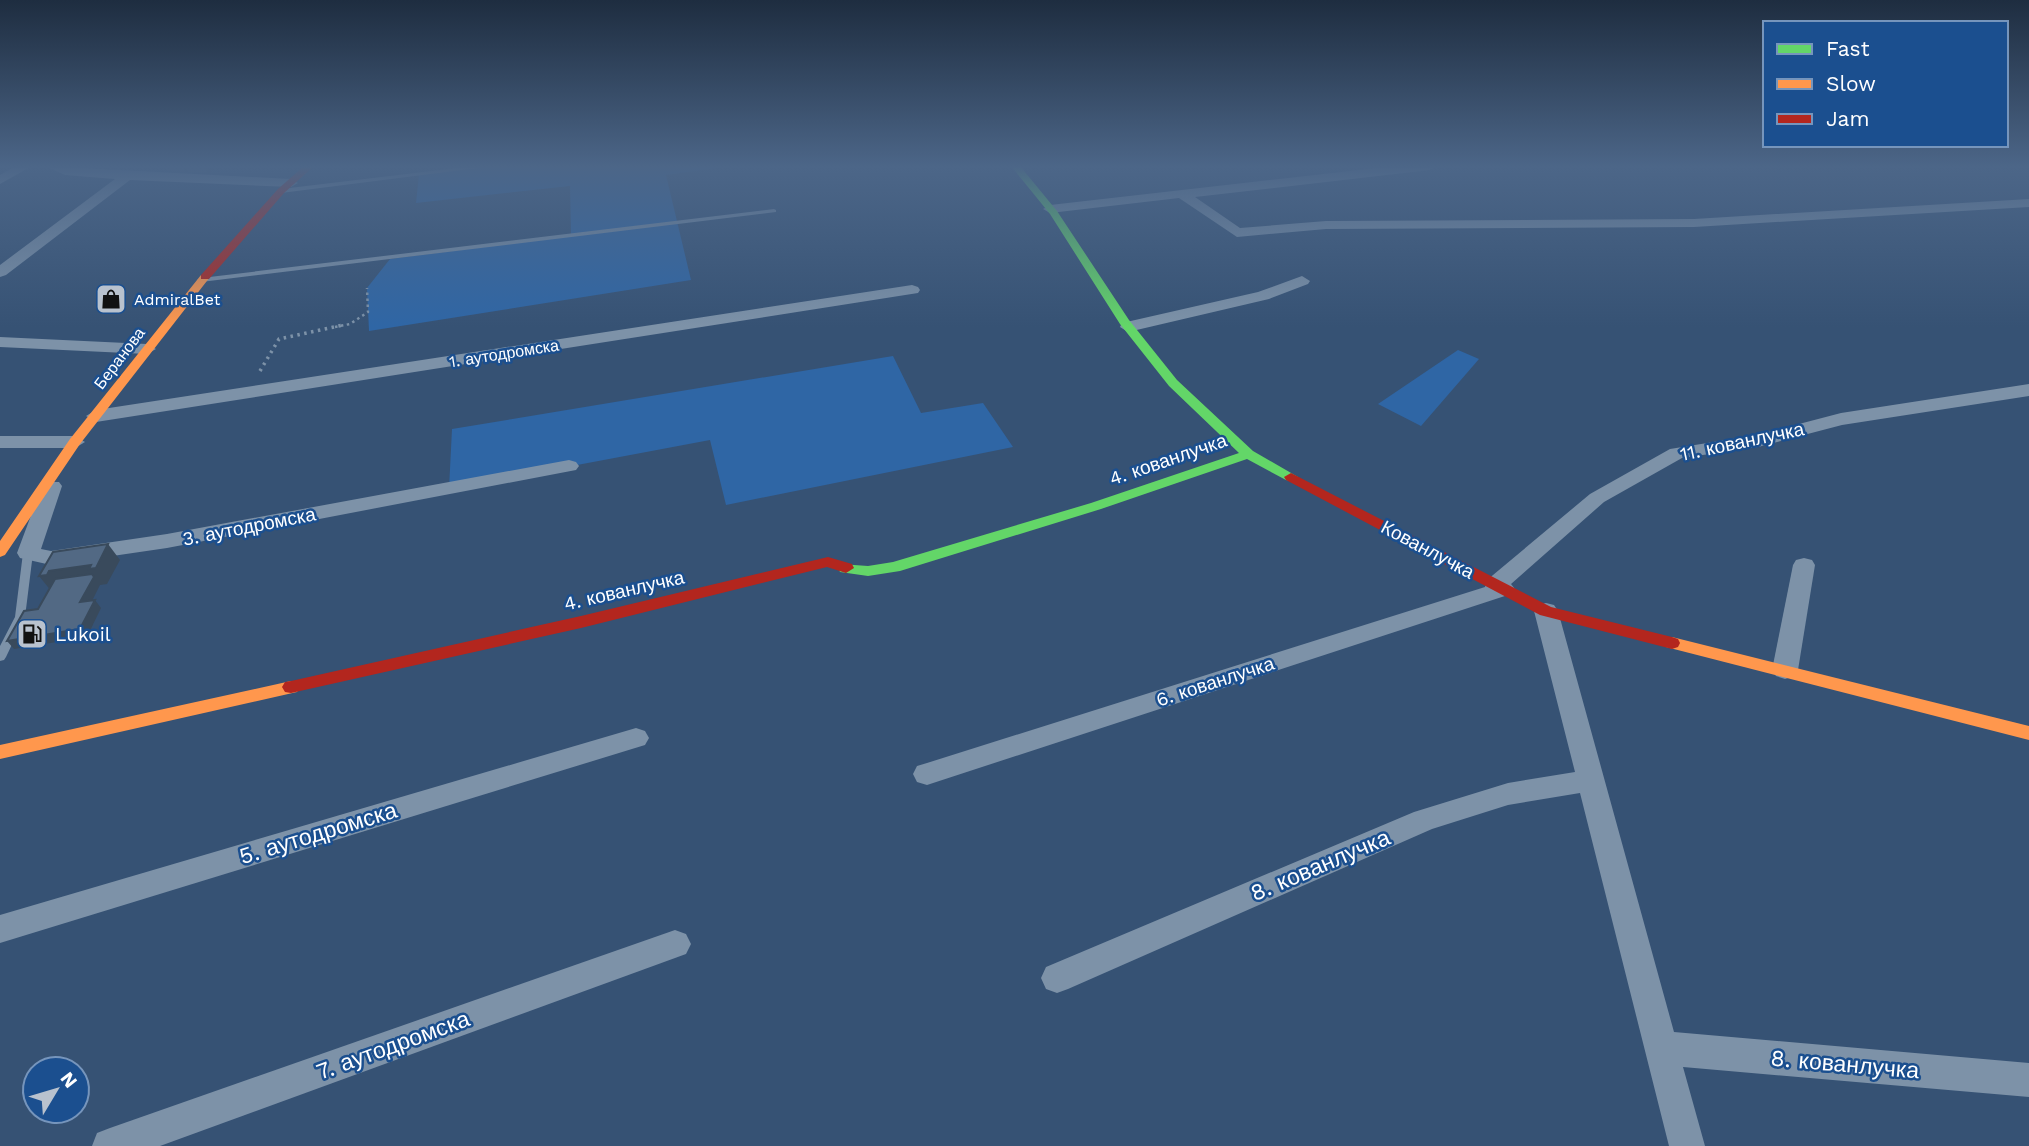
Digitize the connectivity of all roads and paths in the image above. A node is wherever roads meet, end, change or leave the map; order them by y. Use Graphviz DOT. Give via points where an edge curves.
graph roads {
  1 [pos="69,219"];
  2 [pos="256,219"];
  3 [pos="704,219"];
  4 [pos="1058,219"];
  5 [pos="1218,219"];
  6 [pos="1753,219"];
  7 [pos="0,272"];
  8 [pos="201,280"];
  9 [pos="1303,281"];
  10 [pos="368,288"];
  11 [pos="912,290"];
  12 [pos="1128,327"];
  13 [pos="0,342"];
  14 [pos="147,349"];
  15 [pos="2029,390"];
  16 [pos="246,392"];
  17 [pos="96,416"];
  18 [pos="0,442"];
  19 [pos="69,449"];
  20 [pos="1248,454"];
  21 [pos="569,466"];
  22 [pos="2,546"];
  23 [pos="29,553"];
  24 [pos="1804,565"];
  25 [pos="1499,587"];
  26 [pos="1546,611"];
  27 [pos="0,657"];
  28 [pos="1785,670"];
  29 [pos="2029,733"];
  30 [pos="636,738"];
  31 [pos="0,752"];
  32 [pos="927,774"];
  33 [pos="1591,780"];
  34 [pos="0,929"];
  35 [pos="675,944"];
  36 [pos="1057,978"];
  37 [pos="1660,1048"];
  38 [pos="2029,1080"];
  39 [pos="110,1146"];
  40 [pos="1687,1146"];
  1 -- 7 [label="street"];
  2 -- 8 [label="street, Беранова"];
  3 -- 8 [label="lane"];
  4 -- 12 [label="street, Кованлучка"];
  5 -- 6 [label="street" via="1237,233 1326,225"];
  8 -- 14 [label="street, Беранова"];
  9 -- 12 [label="street" via="1263,296"];
  10 -- 16 [label="path" via="369,312 350,324 279,339"];
  11 -- 16 [label="street, 1. аутодромска"];
  12 -- 20 [label="street, Кованлучка" via="1210,422"];
  13 -- 14 [label="street"];
  14 -- 17 [label="street, Беранова"];
  15 -- 25 [label="street, 11. кованлучка" via="1841,419 1758,442 1676,453 1597,498"];
  16 -- 17 [label="street, 1. аутодромска"];
  17 -- 19 [label="street, Беранова"];
  18 -- 19 [label="street"];
  19 -- 22 [label="street, Беранова"];
  19 -- 23 [label="street"];
  20 -- 25 [label="street, Кованлучка"];
  20 -- 31 [label="street, 4. кованлучка" via="1096,506 869,573 828,562"];
  21 -- 23 [label="street, 3. аутодромска" via="167,541 51,558"];
  23 -- 27 [label="lane" via="20,617"];
  24 -- 28 [label="street"];
  25 -- 26 [label="street, Кованлучка"];
  25 -- 32 [label="street, 6. кованлучка"];
  26 -- 28 [label="street, Кованлучка"];
  26 -- 33 [label="street"];
  28 -- 29 [label="street, Кованлучка"];
  30 -- 34 [label="street, 5. аутодромска"];
  33 -- 36 [label="street, 8. кованлучка" via="1508,794 1424,820"];
  33 -- 37 [label="street"];
  35 -- 39 [label="street, 7. аутодромска"];
  37 -- 38 [label="street, 8. кованлучка"];
  37 -- 40 [label="street"];
}
